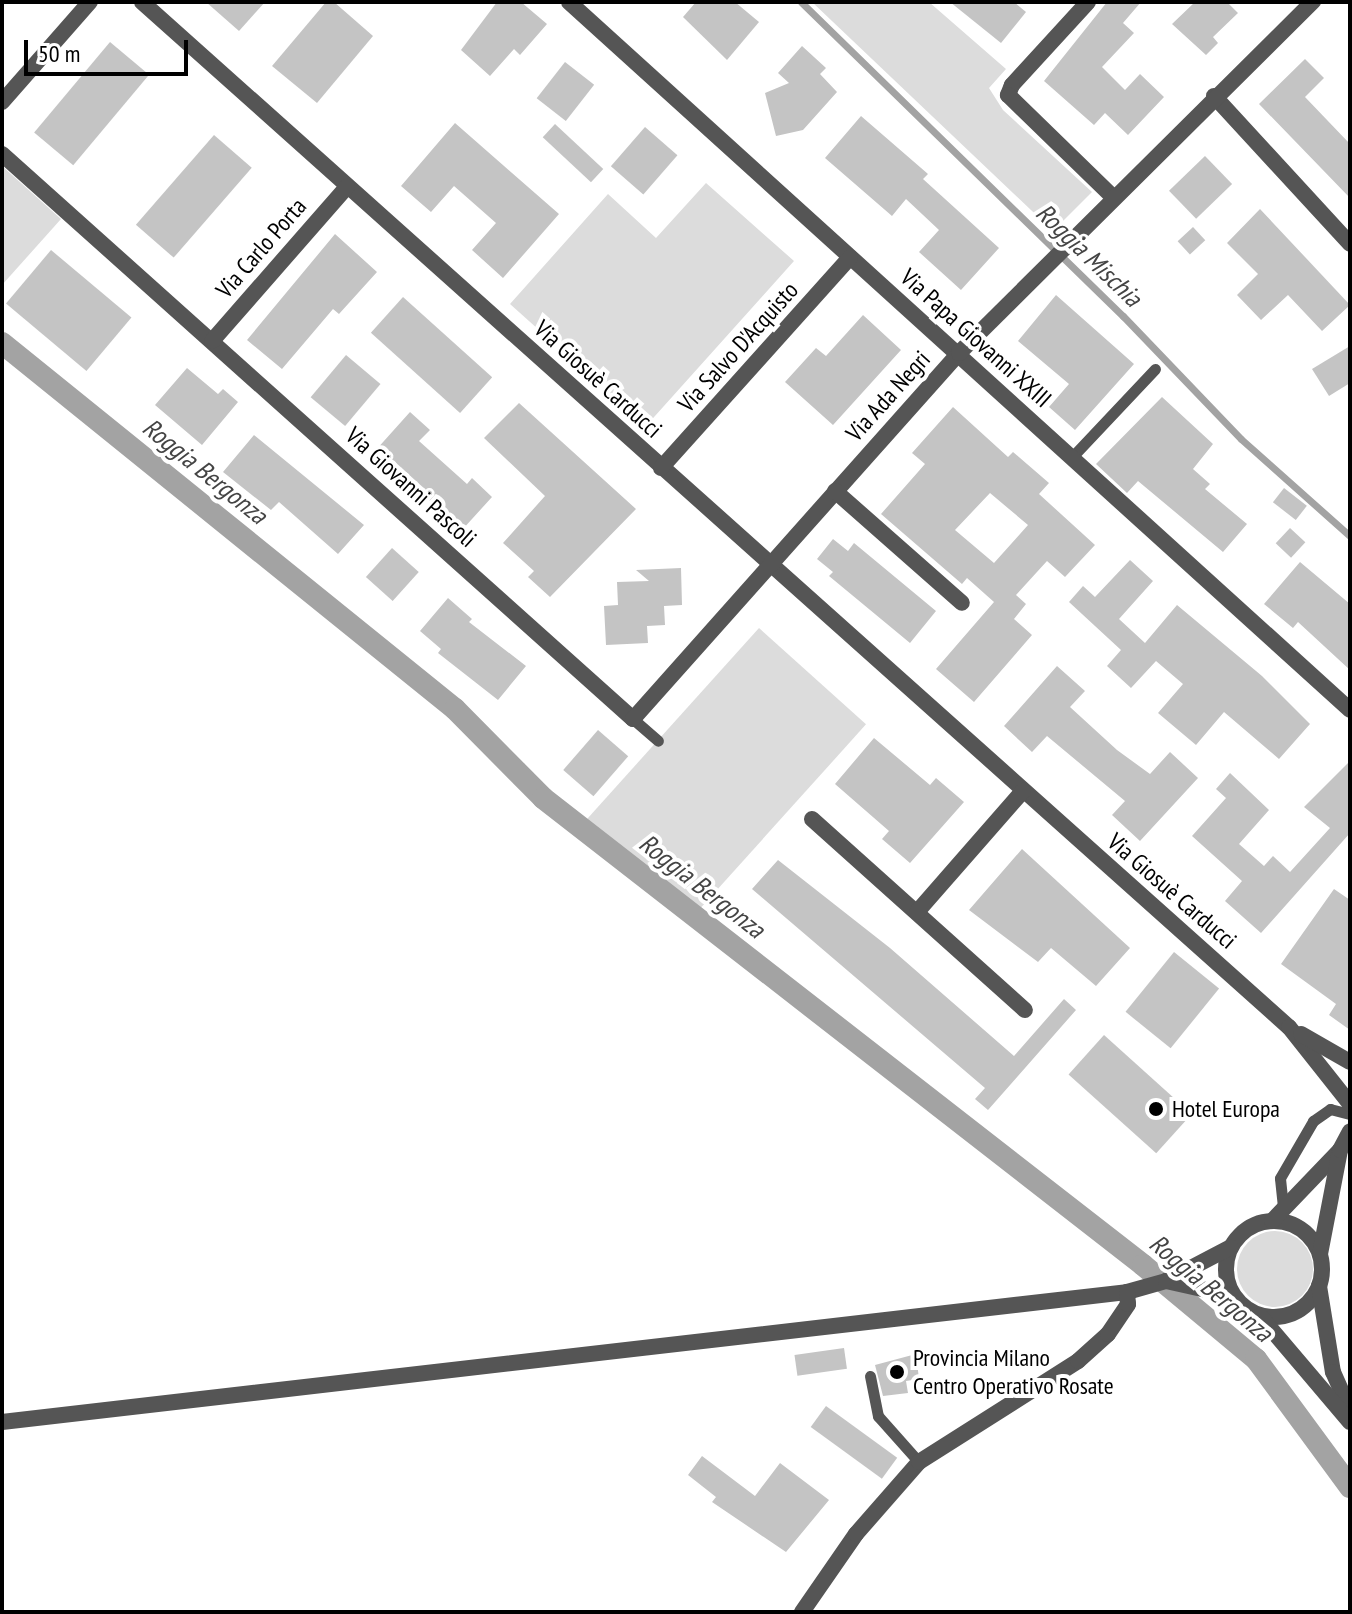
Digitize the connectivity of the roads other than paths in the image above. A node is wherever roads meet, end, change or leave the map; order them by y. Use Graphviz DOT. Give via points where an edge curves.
graph roads {
  1 [pos="90,2"];
  2 [pos="142,2"];
  3 [pos="569,2"];
  4 [pos="1088,2"];
  5 [pos="1313,2"];
  6 [pos="1214,96"];
  7 [pos="2,102"];
  8 [pos="2,154"];
  9 [pos="347,187"];
  10 [pos="1112,196"];
  11 [pos="1350,244"];
  12 [pos="850,257"];
  13 [pos="212,341"];
  14 [pos="959,353"];
  15 [pos="1155,369"];
  16 [pos="1072,457"];
  17 [pos="661,468"];
  18 [pos="835,491"];
  19 [pos="770,564"];
  20 [pos="962,603"];
  21 [pos="1350,710"];
  22 [pos="633,719"];
  23 [pos="658,741"];
  24 [pos="1023,791"];
  25 [pos="812,819"];
  26 [pos="917,912"];
  27 [pos="1025,1010"];
  28 [pos="1289,1027"];
  29 [pos="1350,1062"];
  30 [pos="1350,1104"];
  31 [pos="1350,1114"];
  32 [pos="1350,1131"];
  33 [pos="1340,1150"];
  34 [pos="1283,1207"];
  35 [pos="1272,1221"];
  36 [pos="1231,1247"];
  37 [pos="1320,1254"];
  38 [pos="1166,1281"];
  39 [pos="1319,1286"];
  40 [pos="1127,1292"];
  41 [pos="1233,1296"];
  42 [pos="1260,1316"];
  43 [pos="870,1376"];
  44 [pos="1350,1410"];
  45 [pos="2,1422"];
  46 [pos="1350,1422"];
  47 [pos="919,1462"];
  48 [pos="802,1612"];
  1 -- 7 [label="street"];
  2 -- 9 [label="street, Via Giosuè Carducci"];
  3 -- 12 [label="street, Via Papa Giovanni XXIII"];
  4 -- 10 [label="street" via="1008,95"];
  5 -- 6 [label="street, Via Ada Negri"];
  6 -- 10 [label="street, Via Ada Negri"];
  6 -- 11 [label="street"];
  8 -- 13 [label="street, Via Giovanni Pascoli"];
  9 -- 13 [label="street, Via Carlo Porta"];
  9 -- 17 [label="street, Via Giosuè Carducci"];
  10 -- 14 [label="street, Via Ada Negri"];
  12 -- 14 [label="street, Via Papa Giovanni XXIII"];
  12 -- 17 [label="street, Via Salvo D'Acquisto"];
  13 -- 22 [label="street, Via Giovanni Pascoli"];
  14 -- 16 [label="street, Via Papa Giovanni XXIII"];
  14 -- 18 [label="street, Via Ada Negri"];
  15 -- 16 [label="lane"];
  16 -- 21 [label="street, Via Papa Giovanni XXIII"];
  17 -- 19 [label="street, Via Giosuè Carducci"];
  18 -- 19 [label="street, Via Ada Negri"];
  18 -- 20 [label="street"];
  19 -- 22 [label="street"];
  19 -- 24 [label="street, Via Giosuè Carducci"];
  22 -- 23 [label="lane"];
  24 -- 26 [label="street"];
  24 -- 28 [label="street, Via Giosuè Carducci"];
  25 -- 26 [label="street"];
  26 -- 27 [label="street"];
  28 -- 29 [label="street, Via Giosuè Carducci"];
  28 -- 30 [label="street, Via Giosuè Carducci"];
  31 -- 34 [label="lane" via="1330,1109 1313,1121 1280,1178"];
  32 -- 33 [label="street"];
  33 -- 34 [label="street"];
  33 -- 37 [label="street"];
  34 -- 35 [label="street"];
  35 -- 36 [label="street" via="1248,1229"];
  35 -- 37 [label="street" via="1306,1234"];
  36 -- 38 [label="street"];
  36 -- 41 [label="street" via="1226,1272"];
  37 -- 39 [label="street"];
  38 -- 40 [label="street"];
  38 -- 41 [label="street"];
  39 -- 42 [label="street" via="1298,1311"];
  39 -- 44 [label="street" via="1333,1372"];
  40 -- 45 [label="street"];
  40 -- 47 [label="street" via="1128,1304 1108,1334 1078,1361"];
  41 -- 42 [label="street"];
  42 -- 46 [label="street"];
  43 -- 47 [label="lane" via="878,1416"];
  47 -- 48 [label="street" via="856,1534"];
}
